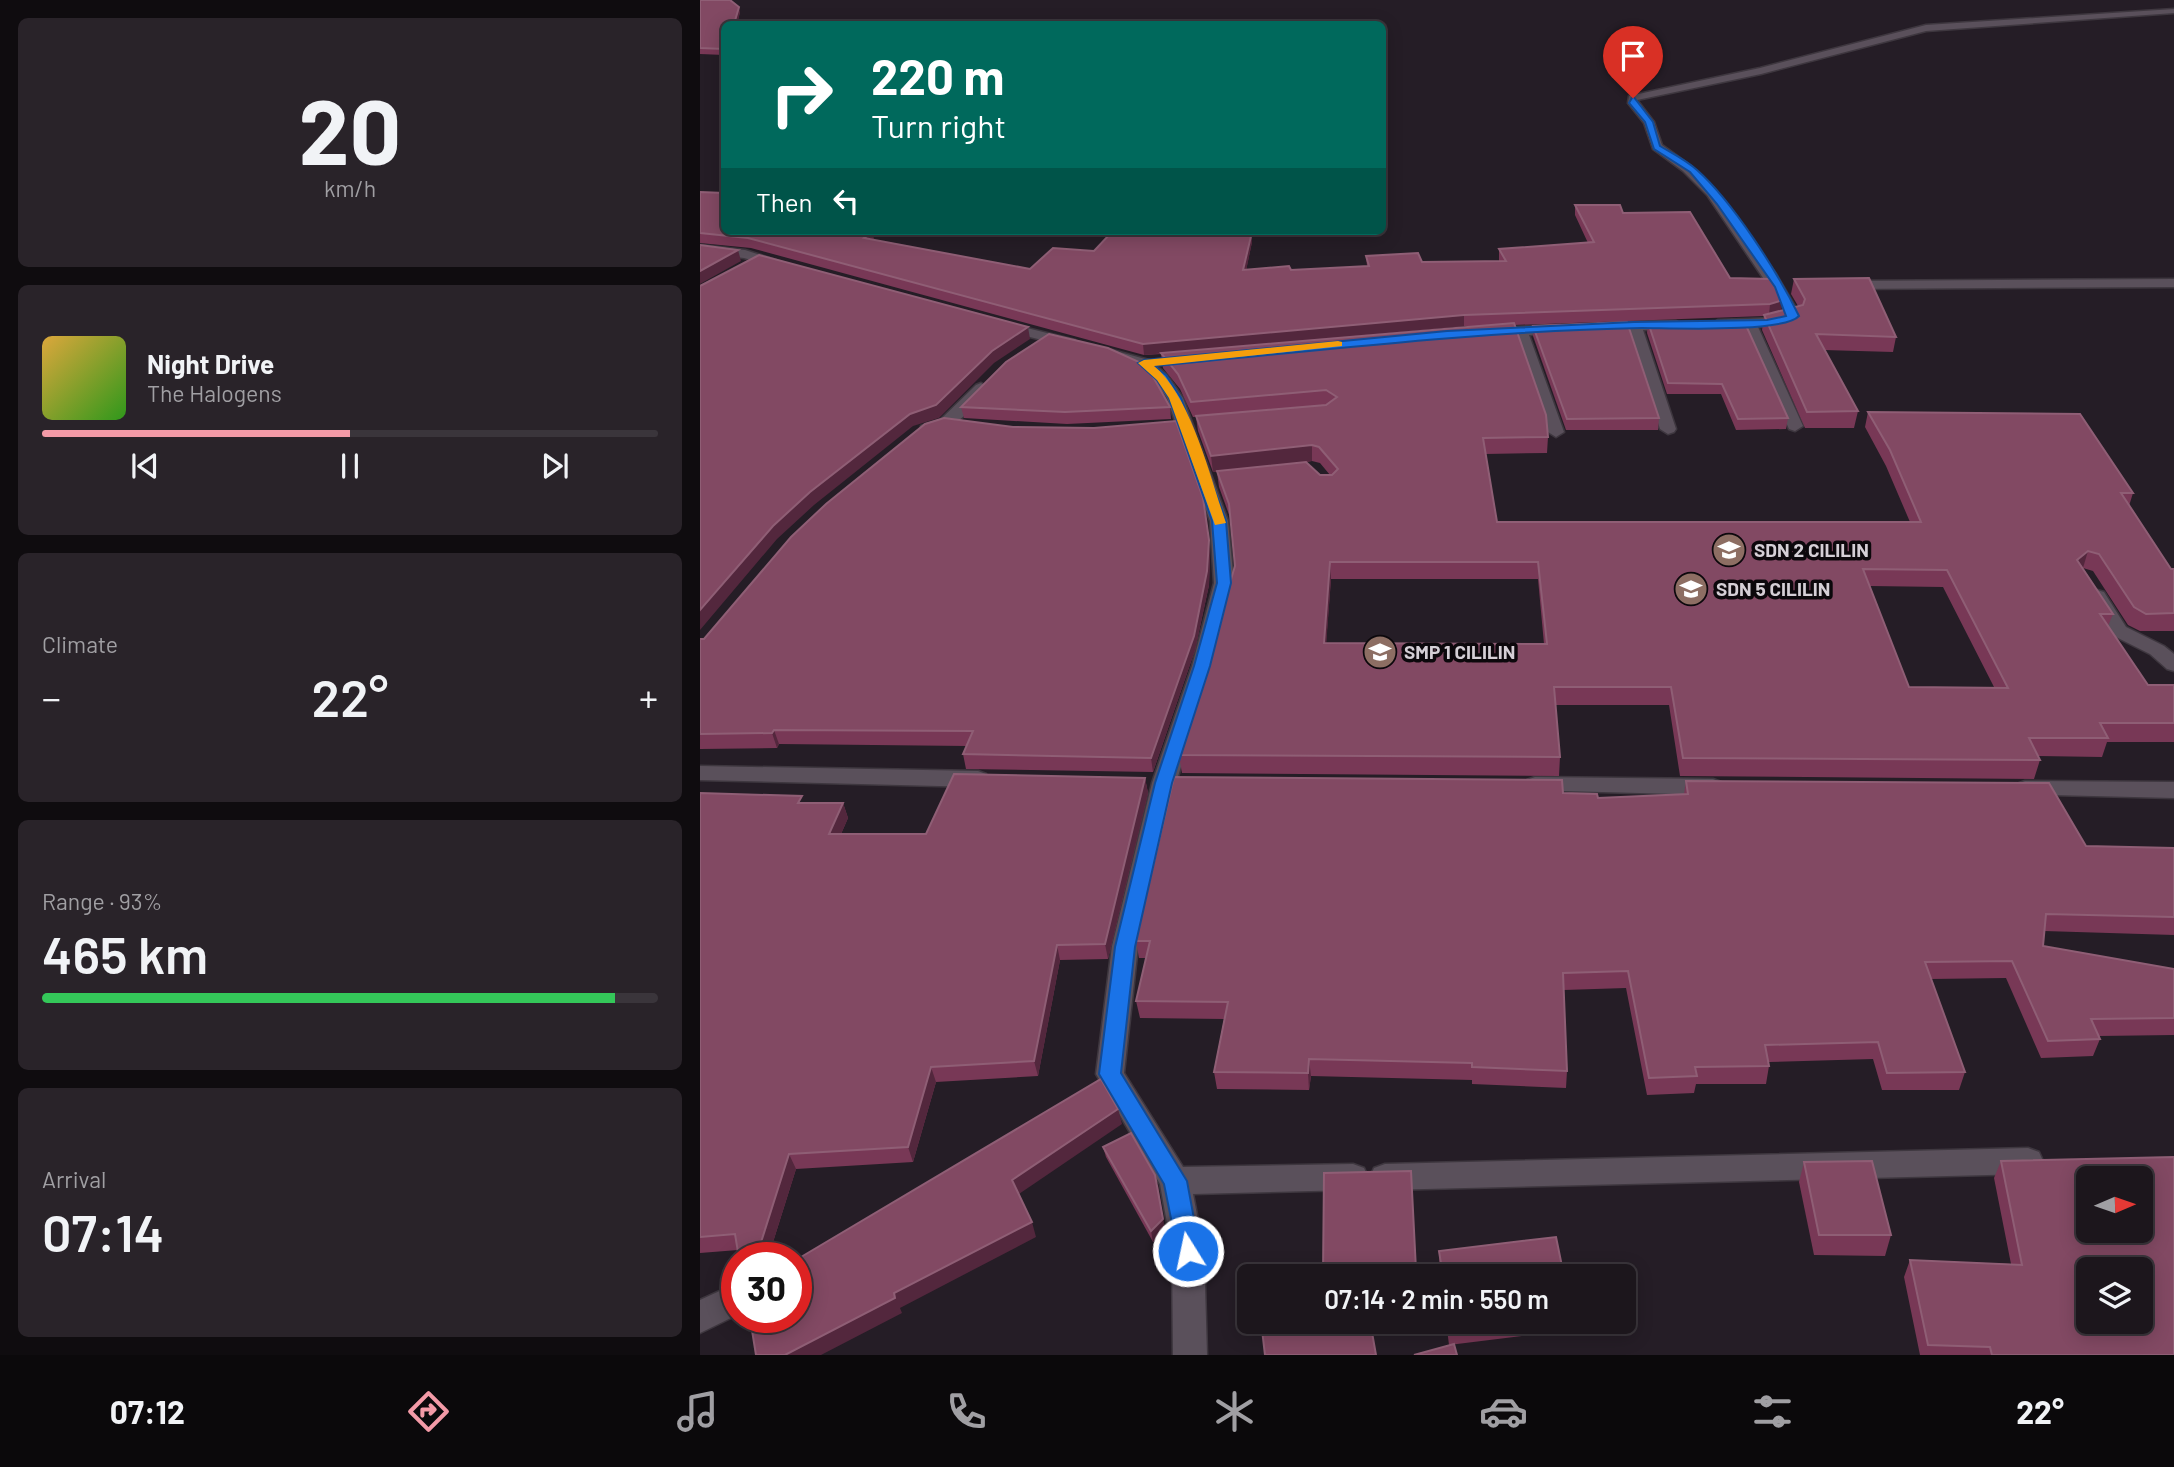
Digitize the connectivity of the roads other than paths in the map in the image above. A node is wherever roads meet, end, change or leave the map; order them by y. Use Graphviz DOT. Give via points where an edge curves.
graph roads {
  1 [pos="2174,12"];
  2 [pos="700,248"];
  3 [pos="760,258"];
  4 [pos="801,270"];
  5 [pos="739,271"];
  6 [pos="2174,283"];
  7 [pos="1828,286"];
  8 [pos="984,321"];
  9 [pos="1749,323"];
  10 [pos="1634,325"];
  11 [pos="1521,331"];
  12 [pos="1472,333"];
  13 [pos="1047,337"];
  14 [pos="1024,352"];
  15 [pos="992,377"];
  16 [pos="946,424"];
  17 [pos="1795,426"];
  18 [pos="973,427"];
  19 [pos="1192,427"];
  20 [pos="1166,428"];
  21 [pos="1668,429"];
  22 [pos="1556,432"];
  23 [pos="912,439"];
  24 [pos="2084,576"];
  25 [pos="2174,665"];
  26 [pos="700,773"];
  27 [pos="1000,779"];
  28 [pos="1510,785"];
  29 [pos="1731,787"];
  30 [pos="2008,789"];
  31 [pos="2174,790"];
  32 [pos="2063,1161"];
  33 [pos="1175,1181"];
  34 [pos="721,1306"];
  35 [pos="700,1317"];
  36 [pos="1190,1355"];
  1 -- 9 [label="street" via="1926,28 1633,98 1649,122 1657,147 1693,171 1786,287 1793,316 1780,322"];
  2 -- 3 [label="street"];
  3 -- 4 [label="street"];
  3 -- 5 [label="street"];
  6 -- 7 [label="street"];
  8 -- 13 [label="street"];
  9 -- 10 [label="street"];
  9 -- 17 [label="street"];
  10 -- 11 [label="street"];
  10 -- 21 [label="street"];
  11 -- 12 [label="street"];
  11 -- 22 [label="street"];
  13 -- 14 [label="street"];
  13 -- 19 [label="street" via="1151,363"];
  15 -- 16 [label="street"];
  16 -- 18 [label="street"];
  16 -- 23 [label="street" via="921,431"];
  19 -- 20 [label="street"];
  19 -- 33 [label="street" via="1211,480 1224,583 1164,783 1099,1080"];
  24 -- 25 [label="street" via="2119,631 2157,650"];
  26 -- 27 [label="street"];
  28 -- 29 [label="street"];
  30 -- 31 [label="street"];
  32 -- 33 [label="street"];
  33 -- 36 [label="street" via="1188,1251"];
  34 -- 35 [label="street"];
}
